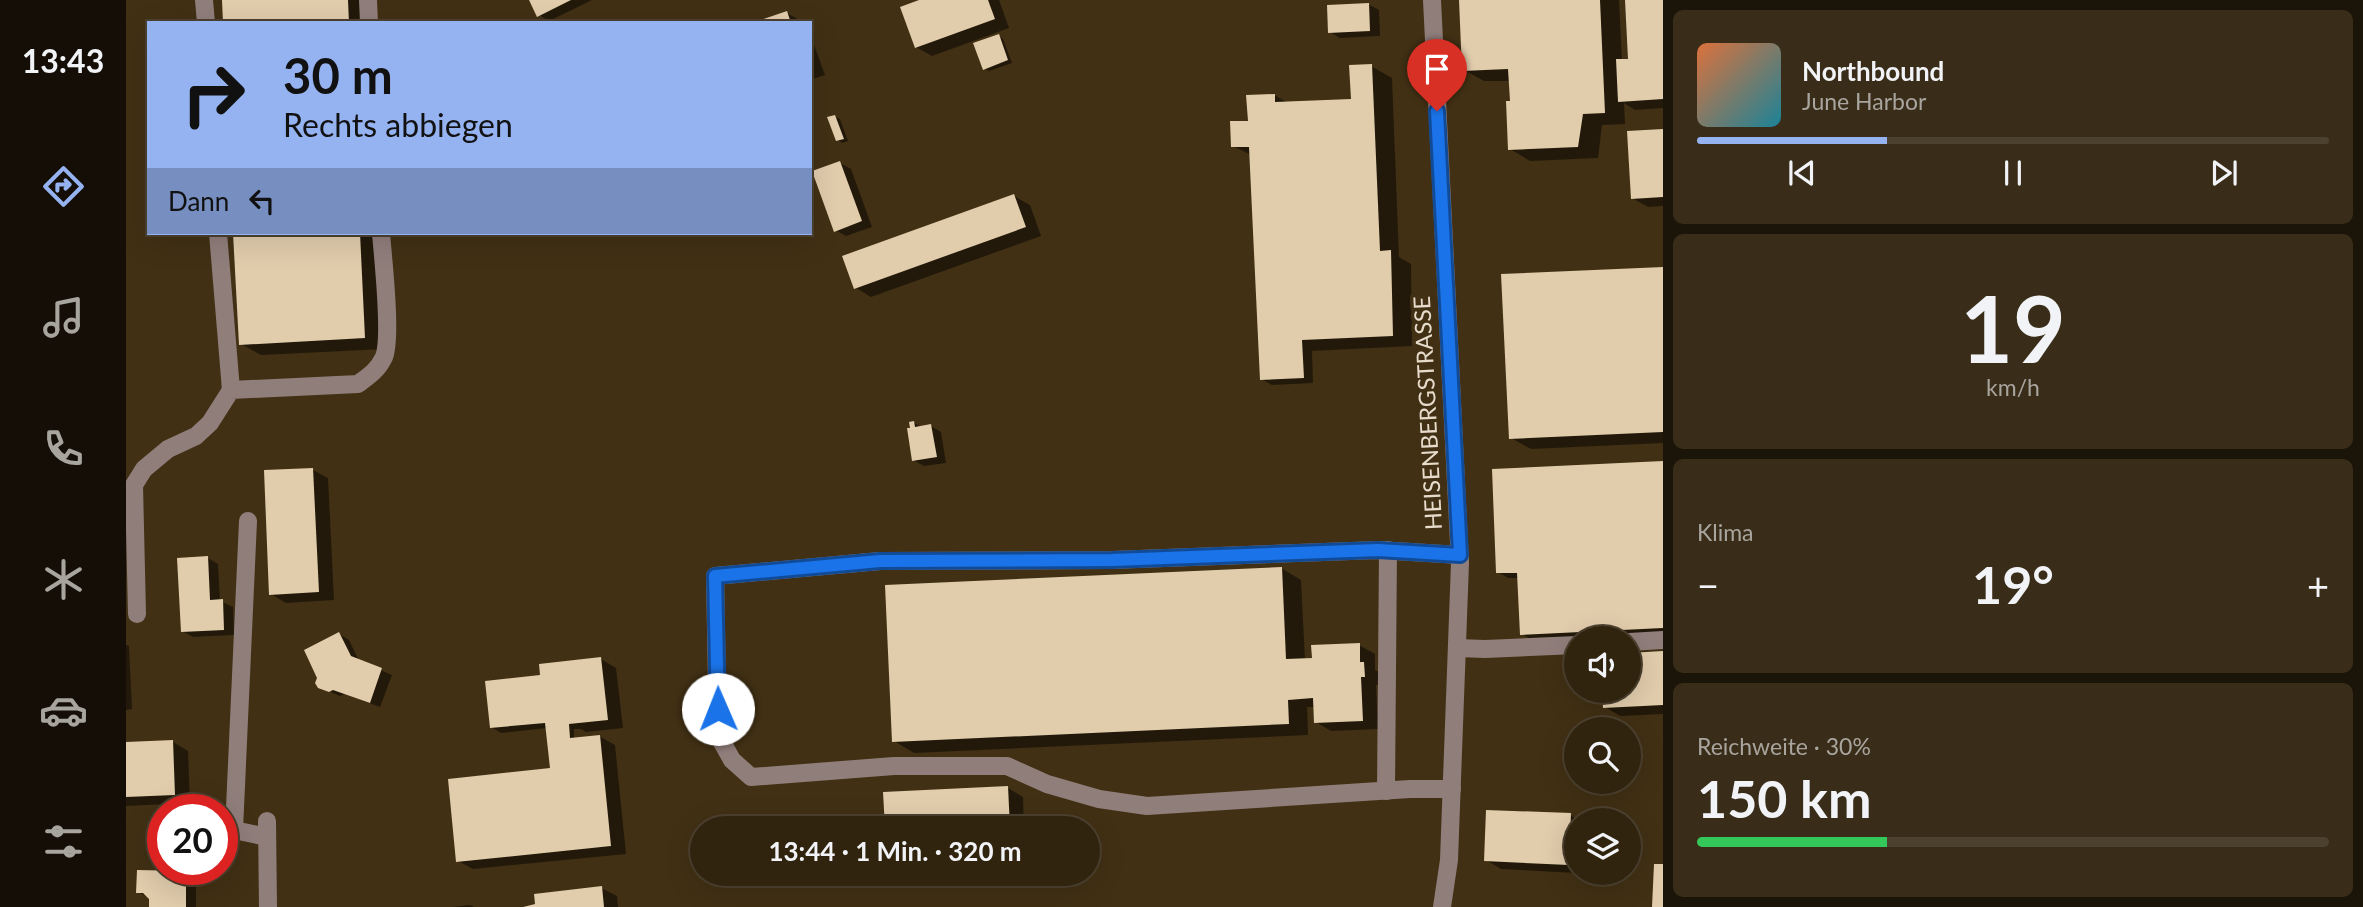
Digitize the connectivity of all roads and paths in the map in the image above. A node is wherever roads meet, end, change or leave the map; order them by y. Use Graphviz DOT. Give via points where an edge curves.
graph roads {
  1 [pos="204,0"];
  2 [pos="368,0"];
  3 [pos="1432,0"];
  4 [pos="206,21"];
  5 [pos="369,21"];
  6 [pos="218,235"];
  7 [pos="381,235"];
  8 [pos="231,390"];
  9 [pos="248,521"];
  10 [pos="1388,550"];
  11 [pos="1460,555"];
  12 [pos="137,614"];
  13 [pos="1663,640"];
  14 [pos="1641,641"];
  15 [pos="1564,646"];
  16 [pos="1457,648"];
  17 [pos="1452,789"];
  18 [pos="1387,791"];
  19 [pos="268,907"];
  20 [pos="1443,907"];
  1 -- 4 [label="street"];
  2 -- 5 [label="street"];
  3 -- 11 [label="street, HEISENBERGSTRASSE"];
  6 -- 8 [label="street"];
  7 -- 8 [label="street" via="387,336 385,356 375,373 358,384"];
  8 -- 12 [label="street" via="210,423 196,436 168,449 144,469 134,485"];
  9 -- 19 [label="street" via="234,830 267,829"];
  10 -- 11 [label="street"];
  10 -- 18 [label="street"];
  10 -- 18 [label="street" via="1112,560 880,561 715,576 718,735 732,760 751,777 894,766 1007,766 1099,799 1147,806"];
  11 -- 16 [label="street, HEISENBERGSTRASSE"];
  13 -- 14 [label="street"];
  15 -- 16 [label="street"];
  16 -- 17 [label="street, HEISENBERGSTRASSE"];
  17 -- 18 [label="street"];
  17 -- 20 [label="street, HEISENBERGSTRASSE"];
}
